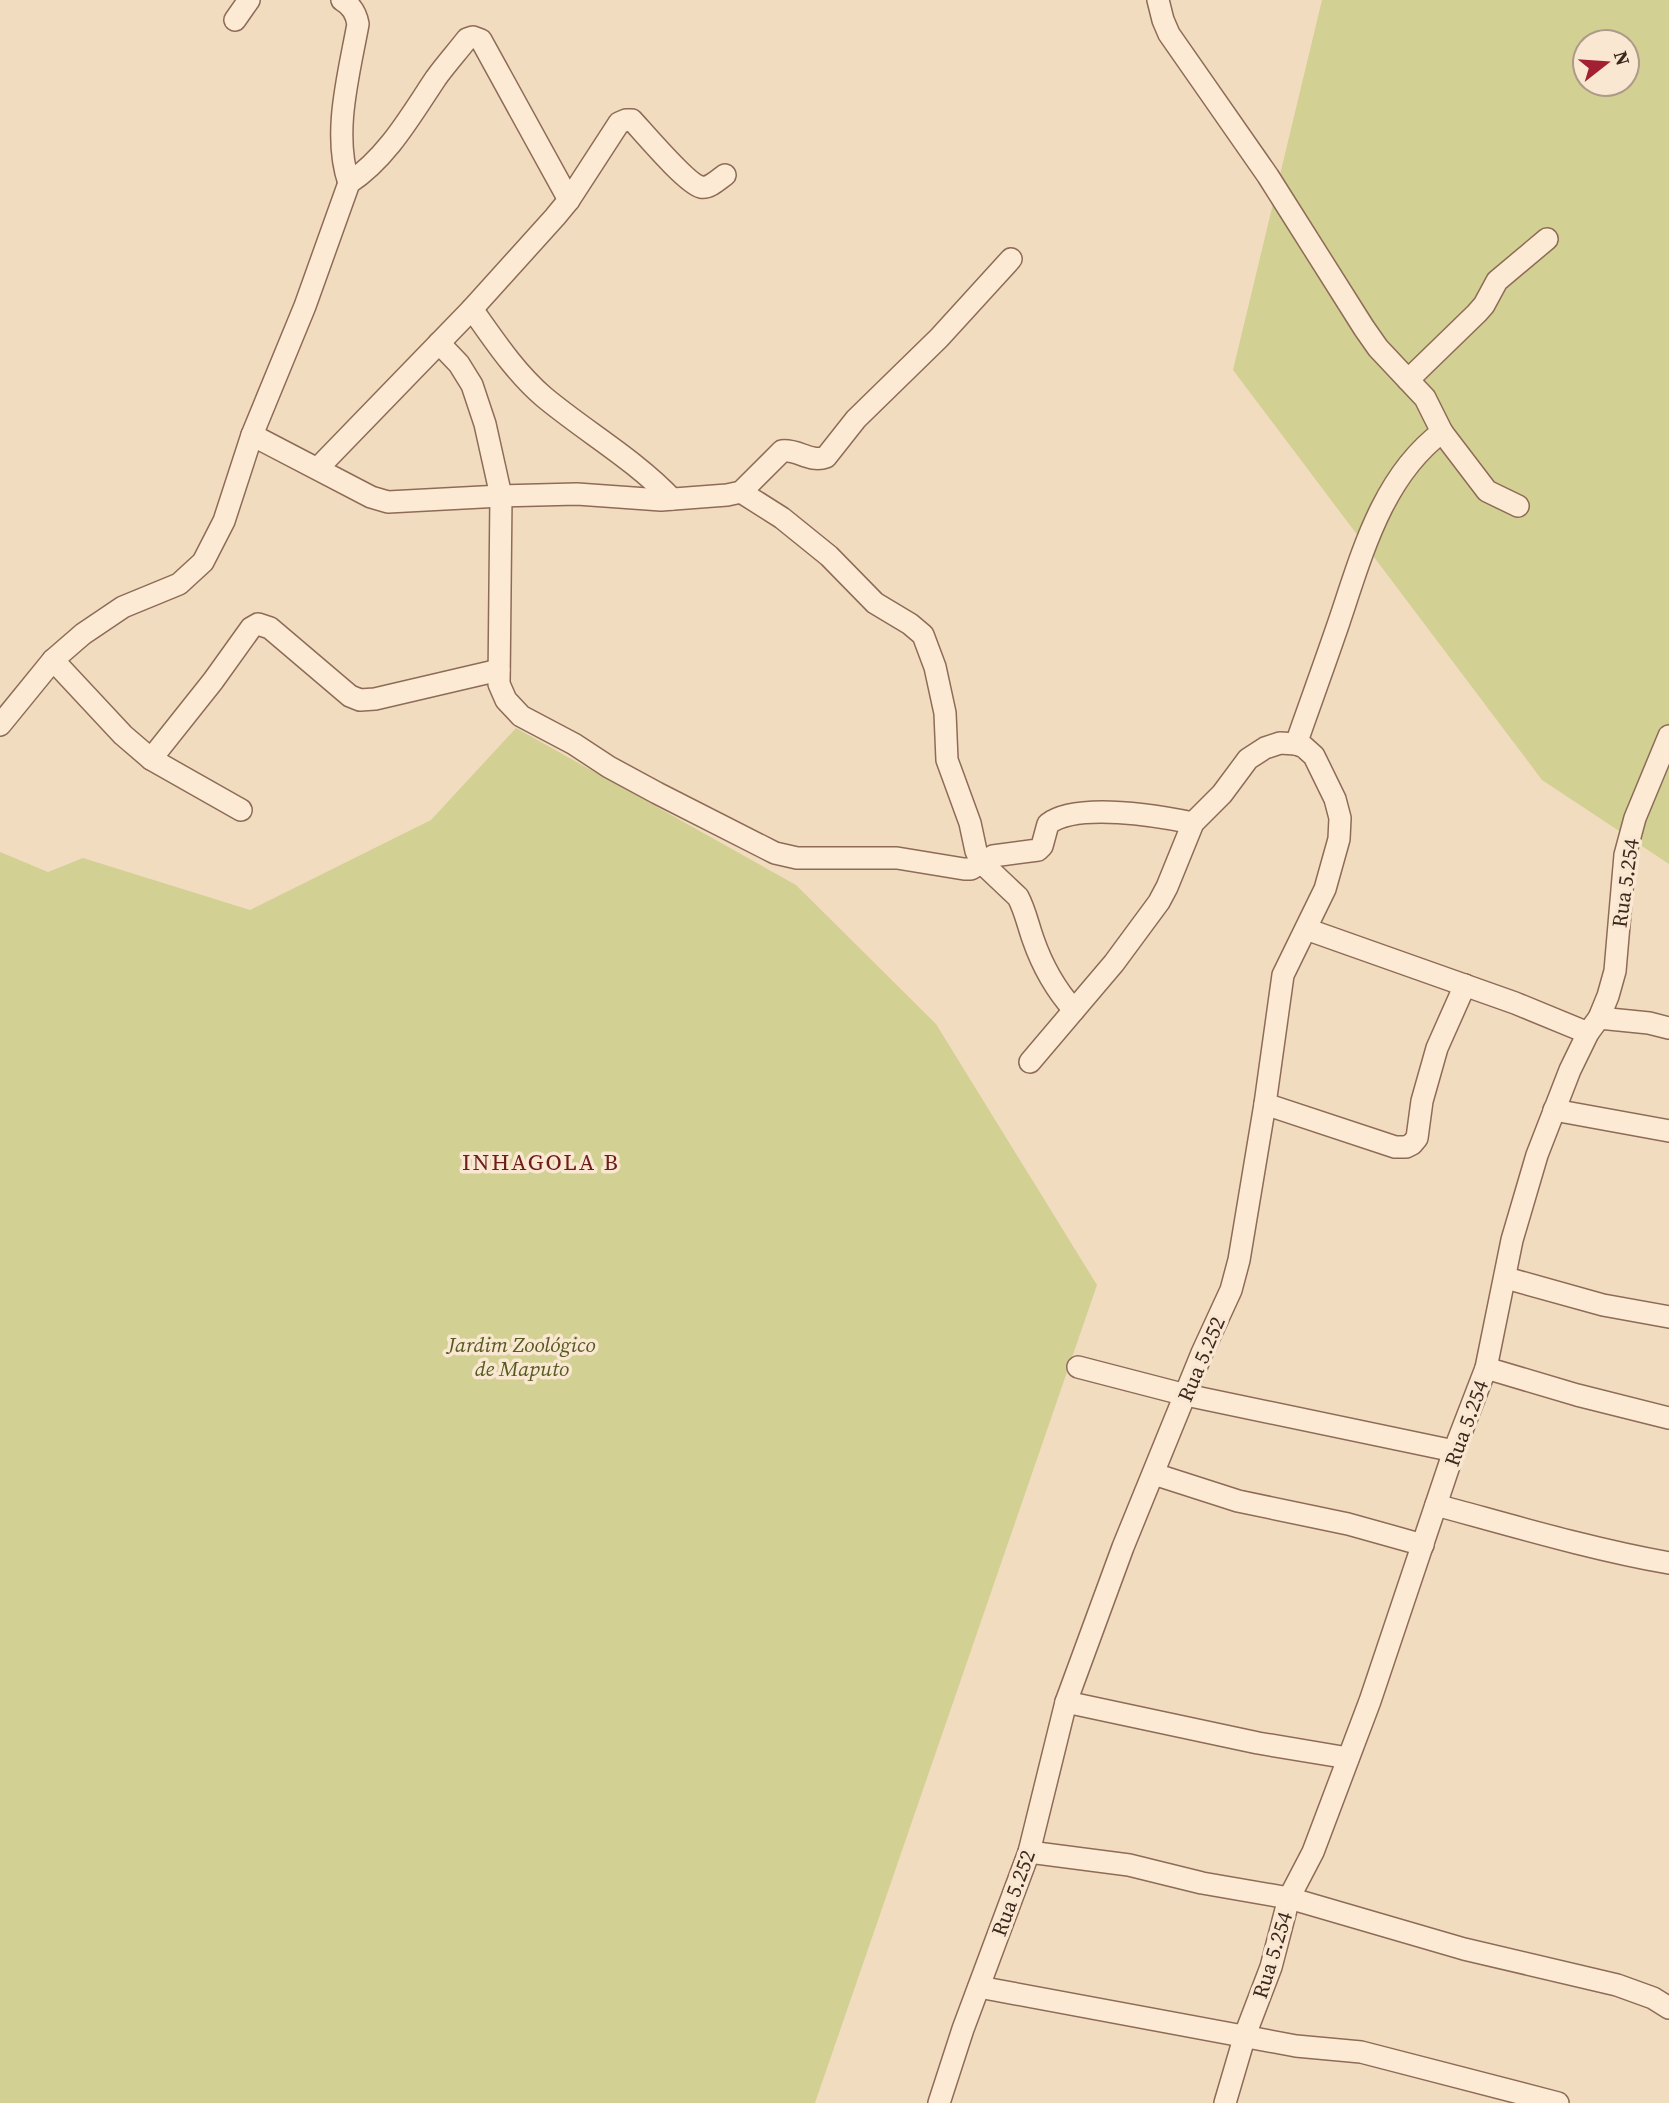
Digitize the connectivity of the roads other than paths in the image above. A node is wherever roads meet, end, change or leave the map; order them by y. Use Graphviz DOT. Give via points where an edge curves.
graph roads {
  1 [pos="249,0"];
  2 [pos="342,0"];
  3 [pos="1158,0"];
  4 [pos="235,20"];
  5 [pos="726,175"];
  6 [pos="349,183"];
  7 [pos="569,200"];
  8 [pos="1547,239"];
  9 [pos="1010,259"];
  10 [pos="472,309"];
  11 [pos="439,343"];
  12 [pos="1408,380"];
  13 [pos="1442,432"];
  14 [pos="253,435"];
  15 [pos="318,468"];
  16 [pos="741,492"];
  17 [pos="501,496"];
  18 [pos="672,499"];
  19 [pos="1518,506"];
  20 [pos="53,660"];
  21 [pos="499,670"];
  22 [pos="0,725"];
  23 [pos="1669,736"];
  24 [pos="1296,744"];
  25 [pos="152,759"];
  26 [pos="241,810"];
  27 [pos="1193,823"];
  28 [pos="981,862"];
  29 [pos="1307,929"];
  30 [pos="1465,985"];
  31 [pos="1074,1010"];
  32 [pos="1594,1026"];
  33 [pos="1669,1028"];
  34 [pos="1030,1062"];
  35 [pos="1265,1104"];
  36 [pos="1554,1110"];
  37 [pos="1669,1131"];
  38 [pos="1506,1278"];
  39 [pos="1669,1317"];
  40 [pos="1078,1367"];
  41 [pos="1486,1368"];
  42 [pos="1186,1395"];
  43 [pos="1669,1418"];
  44 [pos="1454,1451"];
  45 [pos="1154,1474"];
  46 [pos="1436,1505"];
  47 [pos="1423,1545"];
  48 [pos="1669,1563"];
  49 [pos="1066,1702"];
  50 [pos="1348,1758"];
  51 [pos="1029,1852"];
  52 [pos="1289,1898"];
  53 [pos="979,1987"];
  54 [pos="1669,2008"];
  55 [pos="1245,2035"];
  56 [pos="939,2103"];
  57 [pos="1225,2103"];
  58 [pos="1558,2103"];
  1 -- 4 [label="street"];
  2 -- 6 [label="street" via="351,5 358,24 343,105 344,169"];
  3 -- 12 [label="street" via="1169,34 1262,167 1364,328"];
  5 -- 7 [label="street" via="708,187 698,186 632,120 626,120 619,123"];
  6 -- 7 [label="street" via="391,144 437,77 473,37 481,40"];
  6 -- 14 [label="street"];
  7 -- 10 [label="street"];
  8 -- 12 [label="street" via="1497,281 1477,313"];
  9 -- 16 [label="street" via="939,338 856,419 826,457 814,460 782,451"];
  10 -- 11 [label="street"];
  10 -- 18 [label="street" via="542,395"];
  11 -- 15 [label="street"];
  11 -- 17 [label="street" via="471,385"];
  12 -- 13 [label="street" via="1426,398"];
  13 -- 19 [label="street" via="1487,491"];
  13 -- 24 [label="street" via="1402,471 1376,520"];
  14 -- 15 [label="street"];
  14 -- 20 [label="street" via="224,521 202,562 179,584 123,607"];
  15 -- 17 [label="street" via="387,502"];
  16 -- 18 [label="street"];
  16 -- 28 [label="street" via="782,518 830,556 875,603 923,635 945,713 947,760"];
  17 -- 18 [label="street"];
  17 -- 21 [label="street"];
  20 -- 22 [label="street"];
  20 -- 25 [label="street" via="123,735"];
  21 -- 25 [label="street" via="360,700 270,628 258,624"];
  21 -- 28 [label="street" via="506,700 521,716 775,853 797,858 897,858 964,869"];
  23 -- 32 [label="street, Rua 5.254" via="1625,855 1615,971"];
  24 -- 27 [label="street" via="1280,743 1248,759"];
  24 -- 29 [label="street, Rua 5.252" via="1314,756 1340,818 1331,871"];
  25 -- 26 [label="street"];
  27 -- 28 [label="street" via="1084,812 1048,824 1038,850"];
  27 -- 31 [label="street" via="1159,902"];
  28 -- 31 [label="street" via="1018,897 1052,981"];
  29 -- 30 [label="street"];
  29 -- 35 [label="street, Rua 5.252" via="1283,975"];
  30 -- 32 [label="street"];
  30 -- 35 [label="street" via="1437,1048 1412,1144 1395,1147"];
  31 -- 34 [label="street"];
  32 -- 33 [label="street" via="1649,1023"];
  32 -- 36 [label="street, Rua 5.254"];
  35 -- 42 [label="street, Rua 5.252" via="1231,1290"];
  36 -- 37 [label="street"];
  36 -- 38 [label="street, Rua 5.254" via="1521,1205"];
  38 -- 39 [label="street" via="1603,1305"];
  38 -- 41 [label="street, Rua 5.254"];
  40 -- 42 [label="street"];
  41 -- 43 [label="street"];
  41 -- 44 [label="street, Rua 5.254"];
  42 -- 44 [label="street"];
  42 -- 45 [label="street, Rua 5.252"];
  44 -- 46 [label="street, Rua 5.254"];
  45 -- 47 [label="street" via="1238,1501"];
  45 -- 49 [label="street, Rua 5.252"];
  46 -- 47 [label="street, Rua 5.254"];
  46 -- 48 [label="street"];
  47 -- 50 [label="street, Rua 5.254"];
  49 -- 50 [label="street"];
  49 -- 51 [label="street, Rua 5.252"];
  50 -- 52 [label="street, Rua 5.254" via="1313,1852"];
  51 -- 52 [label="street" via="1129,1865"];
  51 -- 53 [label="street, Rua 5.252"];
  52 -- 54 [label="street" via="1464,1949 1617,1984"];
  52 -- 55 [label="street, Rua 5.254" via="1271,1967"];
  53 -- 55 [label="street"];
  53 -- 56 [label="street, Rua 5.252"];
  55 -- 57 [label="street, Rua 5.254"];
  55 -- 58 [label="street" via="1361,2052"];
}
